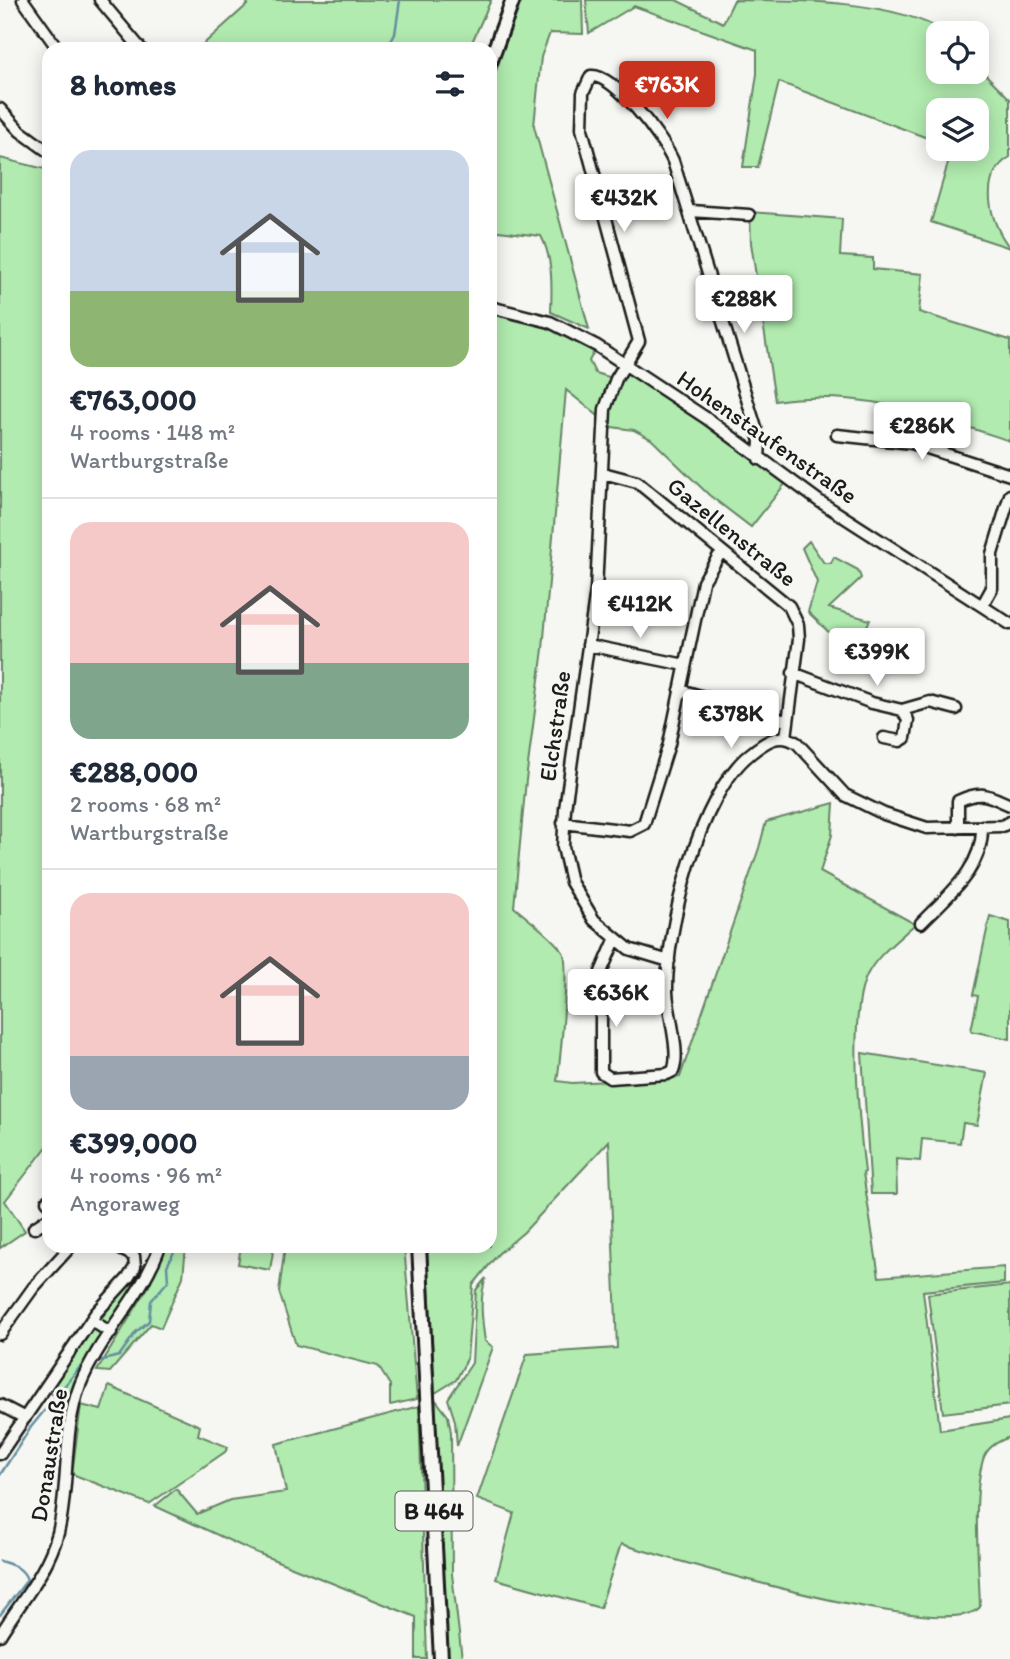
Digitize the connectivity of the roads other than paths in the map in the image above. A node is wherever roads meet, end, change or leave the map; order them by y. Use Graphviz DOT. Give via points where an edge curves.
graph roads {
  1 [pos="23,0"];
  2 [pos="100,0"];
  3 [pos="513,0"];
  4 [pos="53,42"];
  5 [pos="135,42"];
  6 [pos="497,43"];
  7 [pos="0,109"];
  8 [pos="42,147"];
  9 [pos="691,211"];
  10 [pos="749,215"];
  11 [pos="497,309"];
  12 [pos="624,364"];
  13 [pos="837,435"];
  14 [pos="759,458"];
  15 [pos="603,473"];
  16 [pos="1010,475"];
  17 [pos="1010,495"];
  18 [pos="720,552"];
  19 [pos="982,606"];
  20 [pos="1010,624"];
  21 [pos="588,645"];
  22 [pos="685,665"];
  23 [pos="793,673"];
  24 [pos="680,690"];
  25 [pos="902,709"];
  26 [pos="956,709"];
  27 [pos="786,721"];
  28 [pos="786,737"];
  29 [pos="884,738"];
  30 [pos="1010,805"];
  31 [pos="1010,822"];
  32 [pos="563,823"];
  33 [pos="982,826"];
  34 [pos="958,828"];
  35 [pos="920,923"];
  36 [pos="615,940"];
  37 [pos="669,961"];
  38 [pos="42,1223"];
  39 [pos="34,1228"];
  40 [pos="64,1253"];
  41 [pos="128,1253"];
  42 [pos="157,1253"];
  43 [pos="419,1253"];
  44 [pos="91,1320"];
  45 [pos="111,1333"];
  46 [pos="0,1334"];
  47 [pos="0,1405"];
  48 [pos="25,1418"];
  49 [pos="0,1454"];
  50 [pos="0,1635"];
  51 [pos="440,1659"];
  1 -- 4 [label="street"];
  2 -- 5 [label="street"];
  3 -- 6 [label="main road"];
  7 -- 8 [label="street"];
  9 -- 10 [label="street"];
  9 -- 12 [label="street, Elchstraße" via="660,136 611,84 594,75 585,85 581,120 639,335"];
  9 -- 14 [label="street" via="760,441"];
  11 -- 12 [label="street, Hohenstaufenstraße" via="550,322"];
  12 -- 14 [label="street, Hohenstaufenstraße"];
  12 -- 15 [label="street, Elchstraße" via="605,409"];
  13 -- 16 [label="street" via="912,443"];
  14 -- 19 [label="street, Hohenstaufenstraße"];
  15 -- 18 [label="street, Gazellenstraße" via="637,482"];
  15 -- 21 [label="street, Elchstraße"];
  17 -- 19 [label="street" via="992,555 992,588"];
  18 -- 22 [label="street" via="703,582"];
  18 -- 23 [label="street, Gazellenstraße" via="778,595 793,613 799,639"];
  19 -- 20 [label="street, Hohenstaufenstraße"];
  21 -- 22 [label="street"];
  21 -- 32 [label="street, Elchstraße"];
  22 -- 24 [label="street"];
  23 -- 25 [label="street" via="872,703"];
  23 -- 27 [label="street, Gazellenstraße"];
  24 -- 27 [label="street"];
  24 -- 32 [label="street" via="644,824 630,831"];
  25 -- 26 [label="street" via="930,702"];
  25 -- 29 [label="street" via="908,720 905,738"];
  27 -- 28 [label="street, Gazellenstraße"];
  28 -- 34 [label="street" via="856,802 921,828"];
  28 -- 37 [label="street" via="772,739 751,753 719,789 687,875"];
  30 -- 34 [label="street" via="979,793 967,797 958,801"];
  31 -- 33 [label="street"];
  32 -- 36 [label="street, Elchstraße" via="570,882 587,912"];
  33 -- 34 [label="street"];
  33 -- 35 [label="street" via="971,868"];
  36 -- 37 [label="street, Elchstraße" via="638,953"];
  36 -- 37 [label="street" via="601,972 601,1072 615,1078 673,1071"];
  38 -- 39 [label="street"];
  40 -- 46 [label="street"];
  41 -- 44 [label="street" via="134,1256 135,1266"];
  42 -- 45 [label="street, Donaustraße"];
  43 -- 51 [label="main road, B 464"];
  44 -- 45 [label="street"];
  44 -- 48 [label="street"];
  45 -- 50 [label="street, Donaustraße" via="89,1366 75,1402 53,1549"];
  47 -- 48 [label="street"];
  48 -- 49 [label="street"];
}
